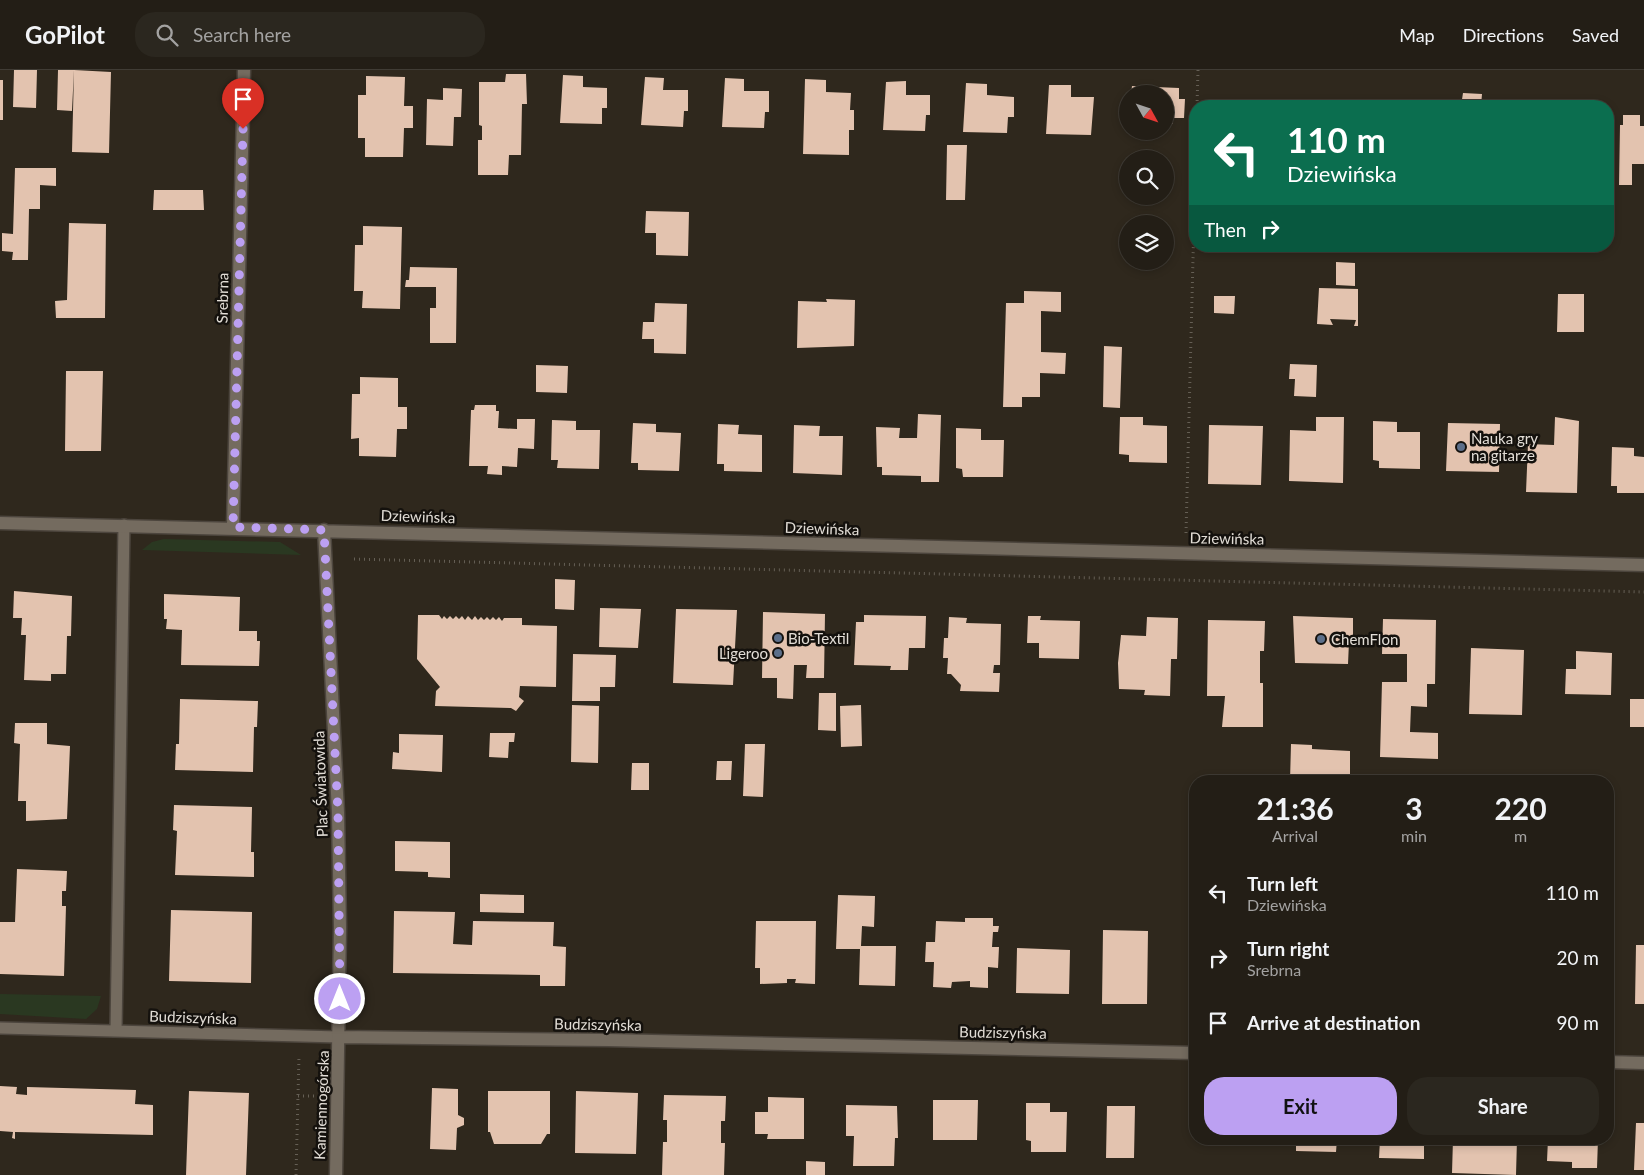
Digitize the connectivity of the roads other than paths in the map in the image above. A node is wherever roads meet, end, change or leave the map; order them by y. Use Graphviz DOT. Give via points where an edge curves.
graph roads {
  1 [pos="244,70"];
  2 [pos="0,522"];
  3 [pos="124,525"];
  4 [pos="233,527"];
  5 [pos="324,530"];
  6 [pos="1644,565"];
  7 [pos="0,1028"];
  8 [pos="116,1031"];
  9 [pos="339,1037"];
  10 [pos="1189,1053"];
  11 [pos="1614,1062"];
  12 [pos="1644,1063"];
  13 [pos="336,1175"];
  1 -- 4 [label="street, Srebrna"];
  2 -- 3 [label="street, Dziewińska"];
  3 -- 4 [label="street, Dziewińska"];
  3 -- 8 [label="lane"];
  4 -- 5 [label="street, Dziewińska"];
  5 -- 6 [label="street, Dziewińska"];
  5 -- 9 [label="street, Plac Światowida" via="338,813"];
  7 -- 8 [label="lane, Budziszyńska"];
  8 -- 9 [label="lane, Budziszyńska"];
  9 -- 10 [label="street, Budziszyńska"];
  9 -- 13 [label="street, Kamiennogórska"];
  11 -- 12 [label="street"];
}
